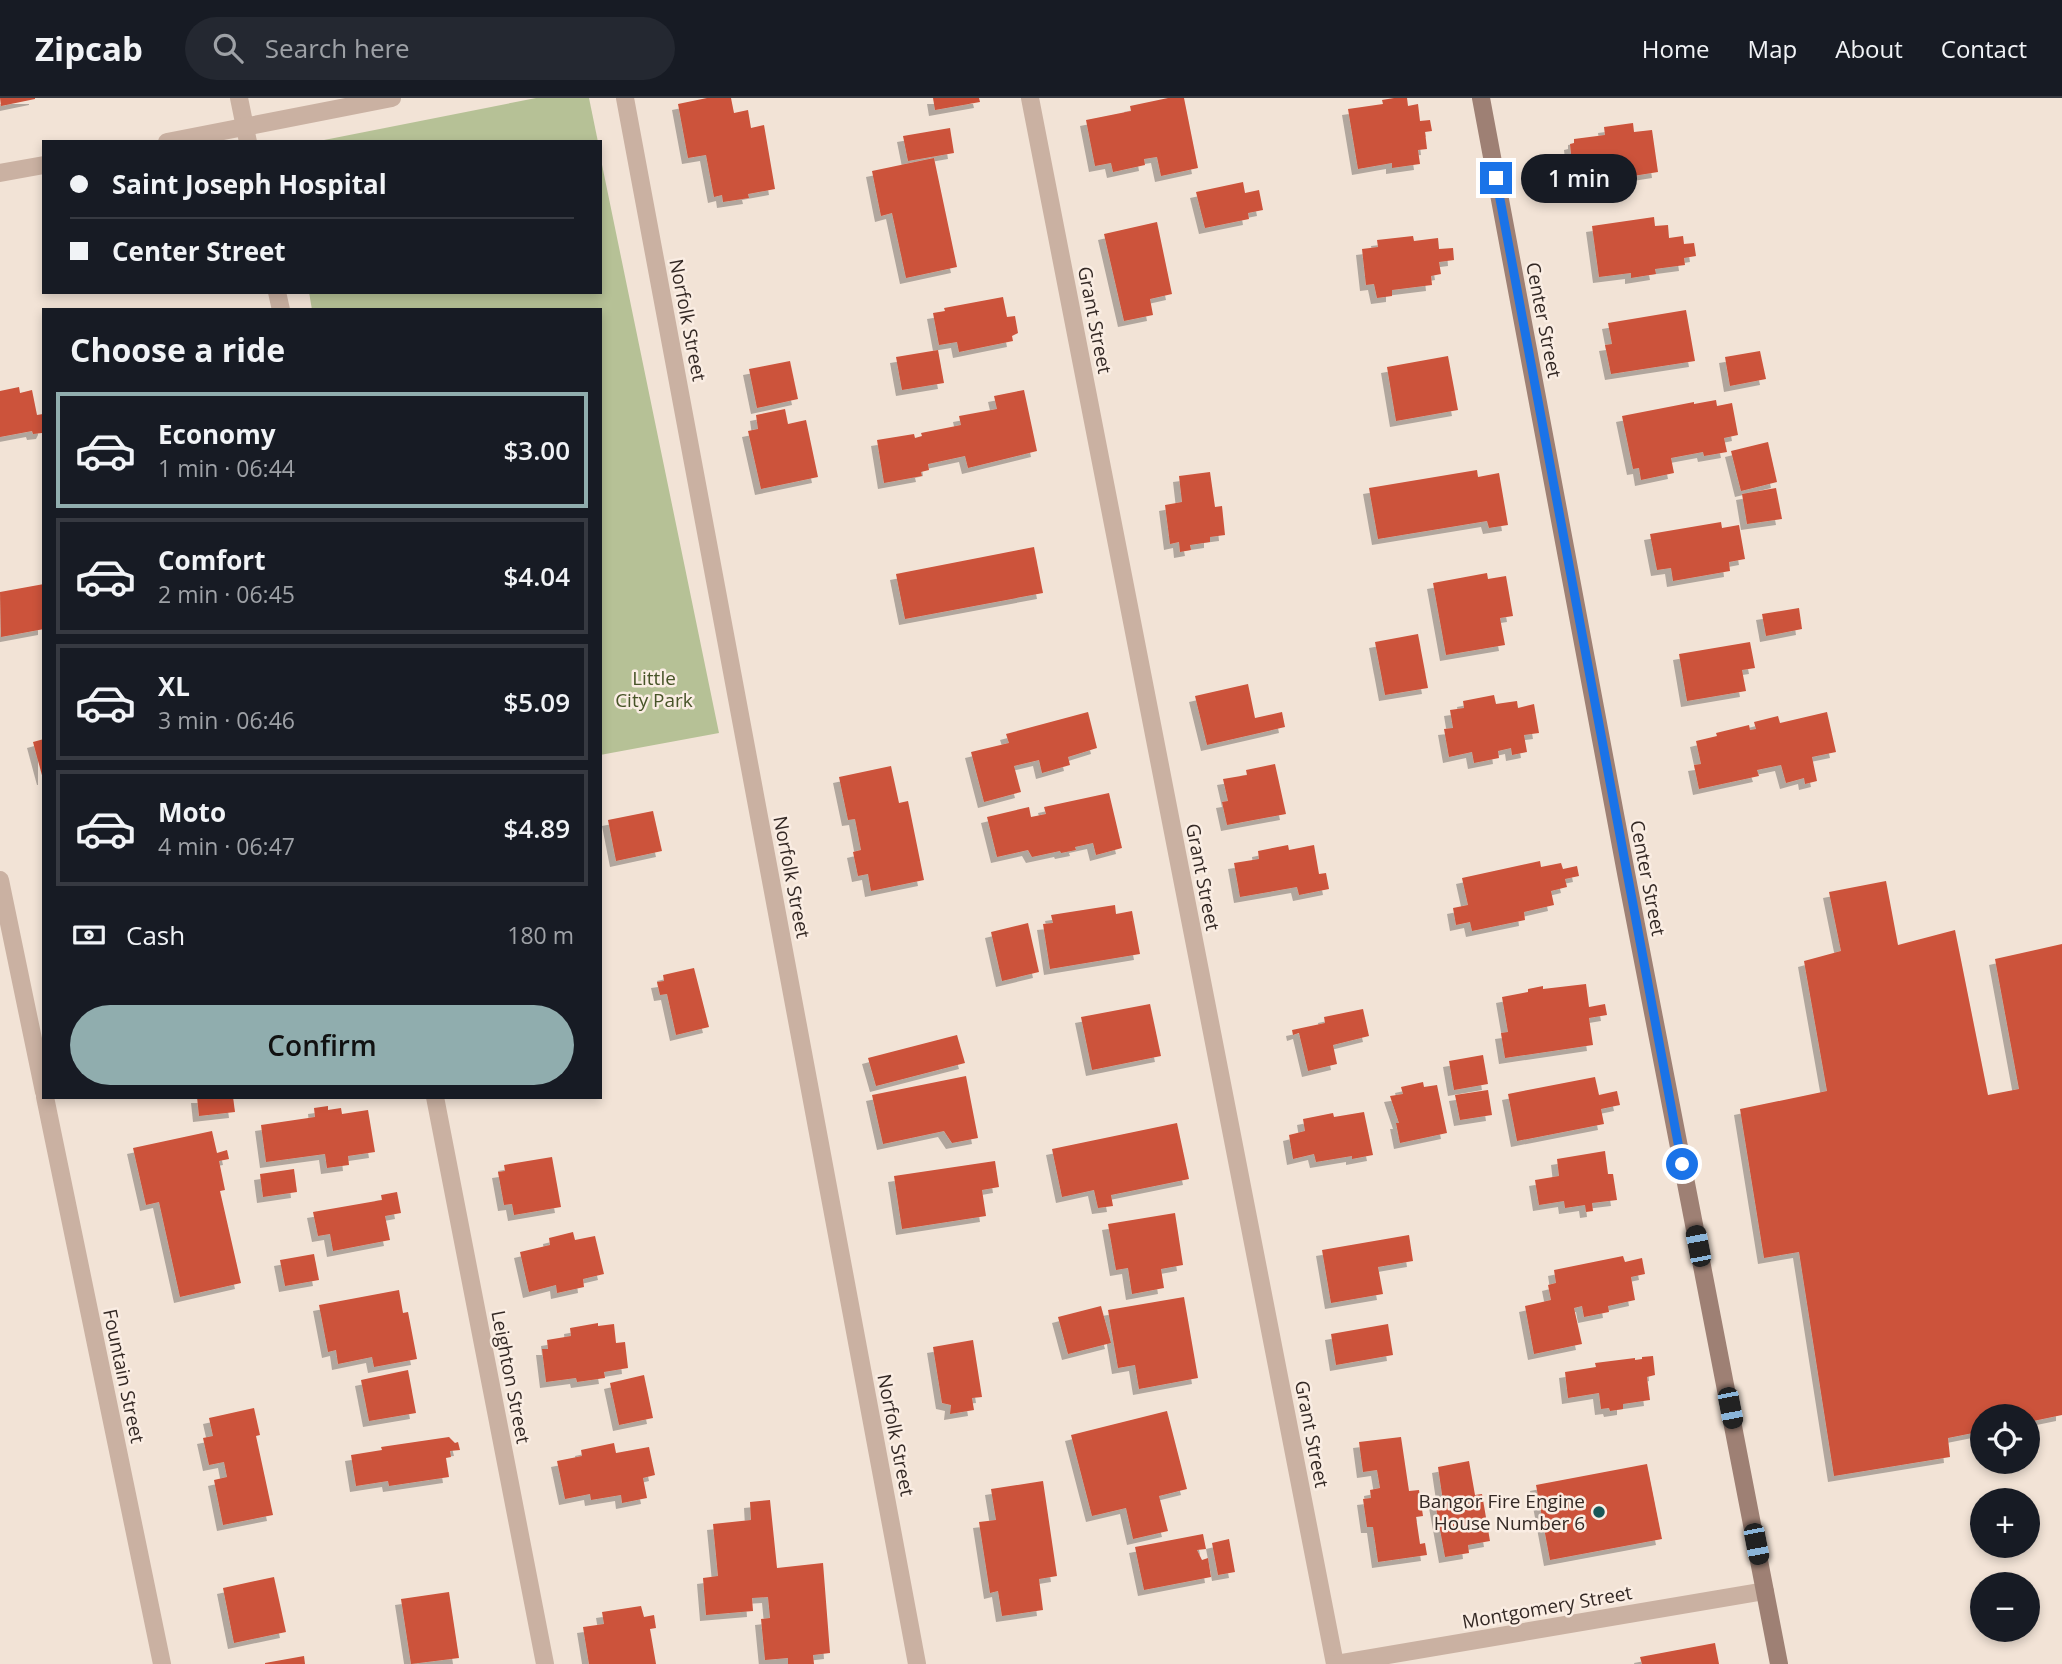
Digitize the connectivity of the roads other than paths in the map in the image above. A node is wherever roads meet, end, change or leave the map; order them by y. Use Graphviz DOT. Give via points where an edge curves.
graph roads {
  1 [pos="239,98"];
  2 [pos="392,98"];
  3 [pos="625,98"];
  4 [pos="1030,98"];
  5 [pos="1481,98"];
  6 [pos="247,134"];
  7 [pos="187,140"];
  8 [pos="42,165"];
  9 [pos="0,173"];
  10 [pos="0,880"];
  11 [pos="42,1081"];
  12 [pos="45,1099"];
  13 [pos="435,1099"];
  14 [pos="1765,1591"];
  15 [pos="162,1664"];
  16 [pos="545,1664"];
  17 [pos="917,1664"];
  18 [pos="1335,1664"];
  19 [pos="1779,1664"];
  1 -- 6 [label="street"];
  2 -- 6 [label="street"];
  3 -- 17 [label="street, Norfolk Street"];
  4 -- 18 [label="street, Grant Street"];
  5 -- 14 [label="street, Center Street"];
  6 -- 7 [label="street"];
  8 -- 9 [label="street"];
  10 -- 11 [label="street"];
  12 -- 15 [label="street, Fountain Street"];
  13 -- 16 [label="street, Leighton Street"];
  14 -- 18 [label="street, Montgomery Street"];
  14 -- 19 [label="street, Center Street"];
}
